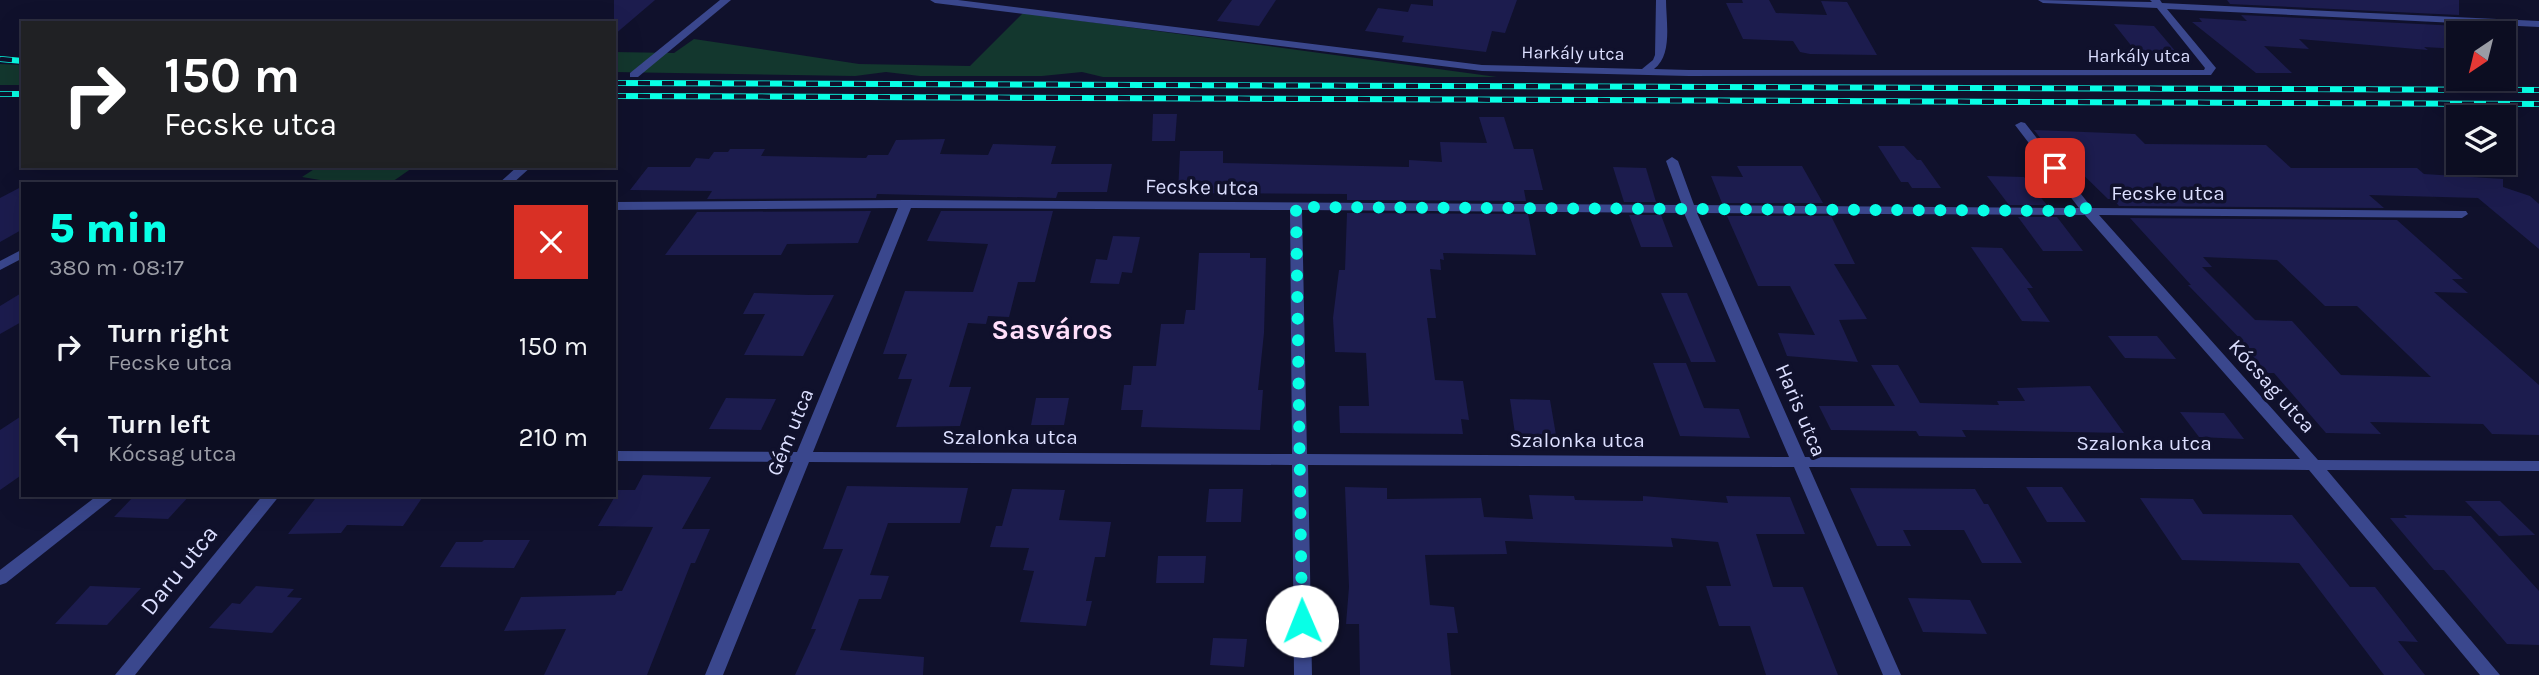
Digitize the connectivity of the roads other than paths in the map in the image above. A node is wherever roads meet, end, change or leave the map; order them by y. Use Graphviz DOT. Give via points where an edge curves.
graph roads {
  1 [pos="726,0"];
  2 [pos="935,0"];
  3 [pos="1661,0"];
  4 [pos="2043,0"];
  5 [pos="2157,3"];
  6 [pos="2539,24"];
  7 [pos="1646,70"];
  8 [pos="634,75"];
  9 [pos="2021,125"];
  10 [pos="1672,161"];
  11 [pos="524,168"];
  12 [pos="506,182"];
  13 [pos="906,204"];
  14 [pos="616,206"];
  15 [pos="1296,207"];
  16 [pos="1689,209"];
  17 [pos="2088,211"];
  18 [pos="2462,214"];
  19 [pos="21,254"];
  20 [pos="0,266"];
  21 [pos="616,456"];
  22 [pos="803,457"];
  23 [pos="1300,459"];
  24 [pos="1799,462"];
  25 [pos="2313,464"];
  26 [pos="2539,466"];
  27 [pos="106,497"];
  28 [pos="270,497"];
  29 [pos="0,579"];
  30 [pos="124,675"];
  31 [pos="714,675"];
  32 [pos="1303,675"];
  33 [pos="1892,675"];
  34 [pos="2491,675"];
  1 -- 8 [label="street"];
  2 -- 7 [label="street, Harkály utca" via="1482,68"];
  3 -- 7 [label="street" via="1660,55"];
  4 -- 5 [label="street"];
  5 -- 6 [label="street"];
  5 -- 7 [label="street, Harkály utca" via="2211,68 2207,73"];
  9 -- 17 [label="street, Kócsag utca"];
  10 -- 16 [label="street, Haris utca"];
  11 -- 12 [label="street"];
  13 -- 14 [label="street, Fecske utca"];
  13 -- 15 [label="street, Fecske utca"];
  13 -- 22 [label="street, Gém utca"];
  15 -- 16 [label="street, Fecske utca"];
  15 -- 23 [label="street"];
  16 -- 17 [label="street, Fecske utca"];
  16 -- 24 [label="street, Haris utca"];
  17 -- 18 [label="street, Fecske utca"];
  17 -- 25 [label="street, Kócsag utca"];
  19 -- 20 [label="street"];
  21 -- 22 [label="street, Szalonka utca"];
  22 -- 23 [label="street, Szalonka utca"];
  22 -- 31 [label="street, Gém utca"];
  23 -- 24 [label="street, Szalonka utca"];
  23 -- 32 [label="street"];
  24 -- 25 [label="street, Szalonka utca"];
  24 -- 33 [label="street, Haris utca"];
  25 -- 26 [label="street, Szalonka utca"];
  25 -- 34 [label="street, Kócsag utca"];
  27 -- 29 [label="street"];
  28 -- 30 [label="street, Daru utca"];
}
